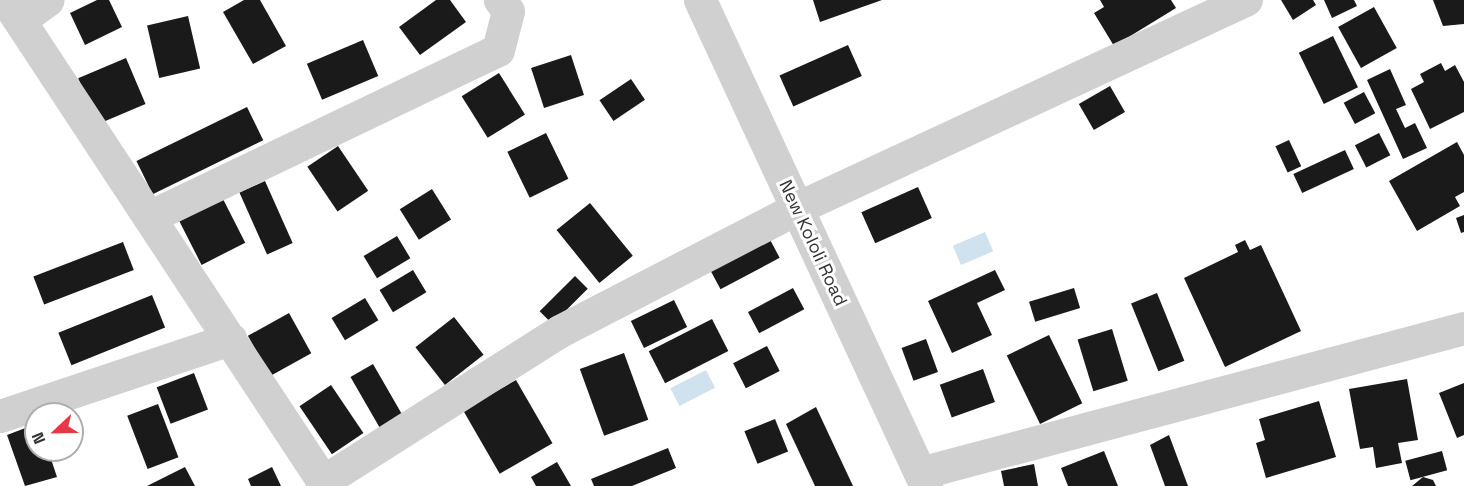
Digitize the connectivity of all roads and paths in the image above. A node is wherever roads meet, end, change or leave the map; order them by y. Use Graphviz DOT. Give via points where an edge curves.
graph roads {
  1 [pos="48,0"];
  2 [pos="500,0"];
  3 [pos="700,0"];
  4 [pos="1225,5"];
  5 [pos="13,10"];
  6 [pos="797,208"];
  7 [pos="149,217"];
  8 [pos="1464,328"];
  9 [pos="230,339"];
  10 [pos="0,416"];
  11 [pos="923,480"];
  12 [pos="324,484"];
  1 -- 5 [label="street"];
  2 -- 7 [label="street" via="508,11 498,50"];
  3 -- 6 [label="street, New Kololi Road"];
  4 -- 6 [label="street"];
  5 -- 7 [label="street"];
  6 -- 11 [label="street, New Kololi Road"];
  6 -- 12 [label="street" via="560,331"];
  7 -- 9 [label="street"];
  8 -- 11 [label="street"];
  9 -- 10 [label="street"];
  9 -- 12 [label="street"];
}
